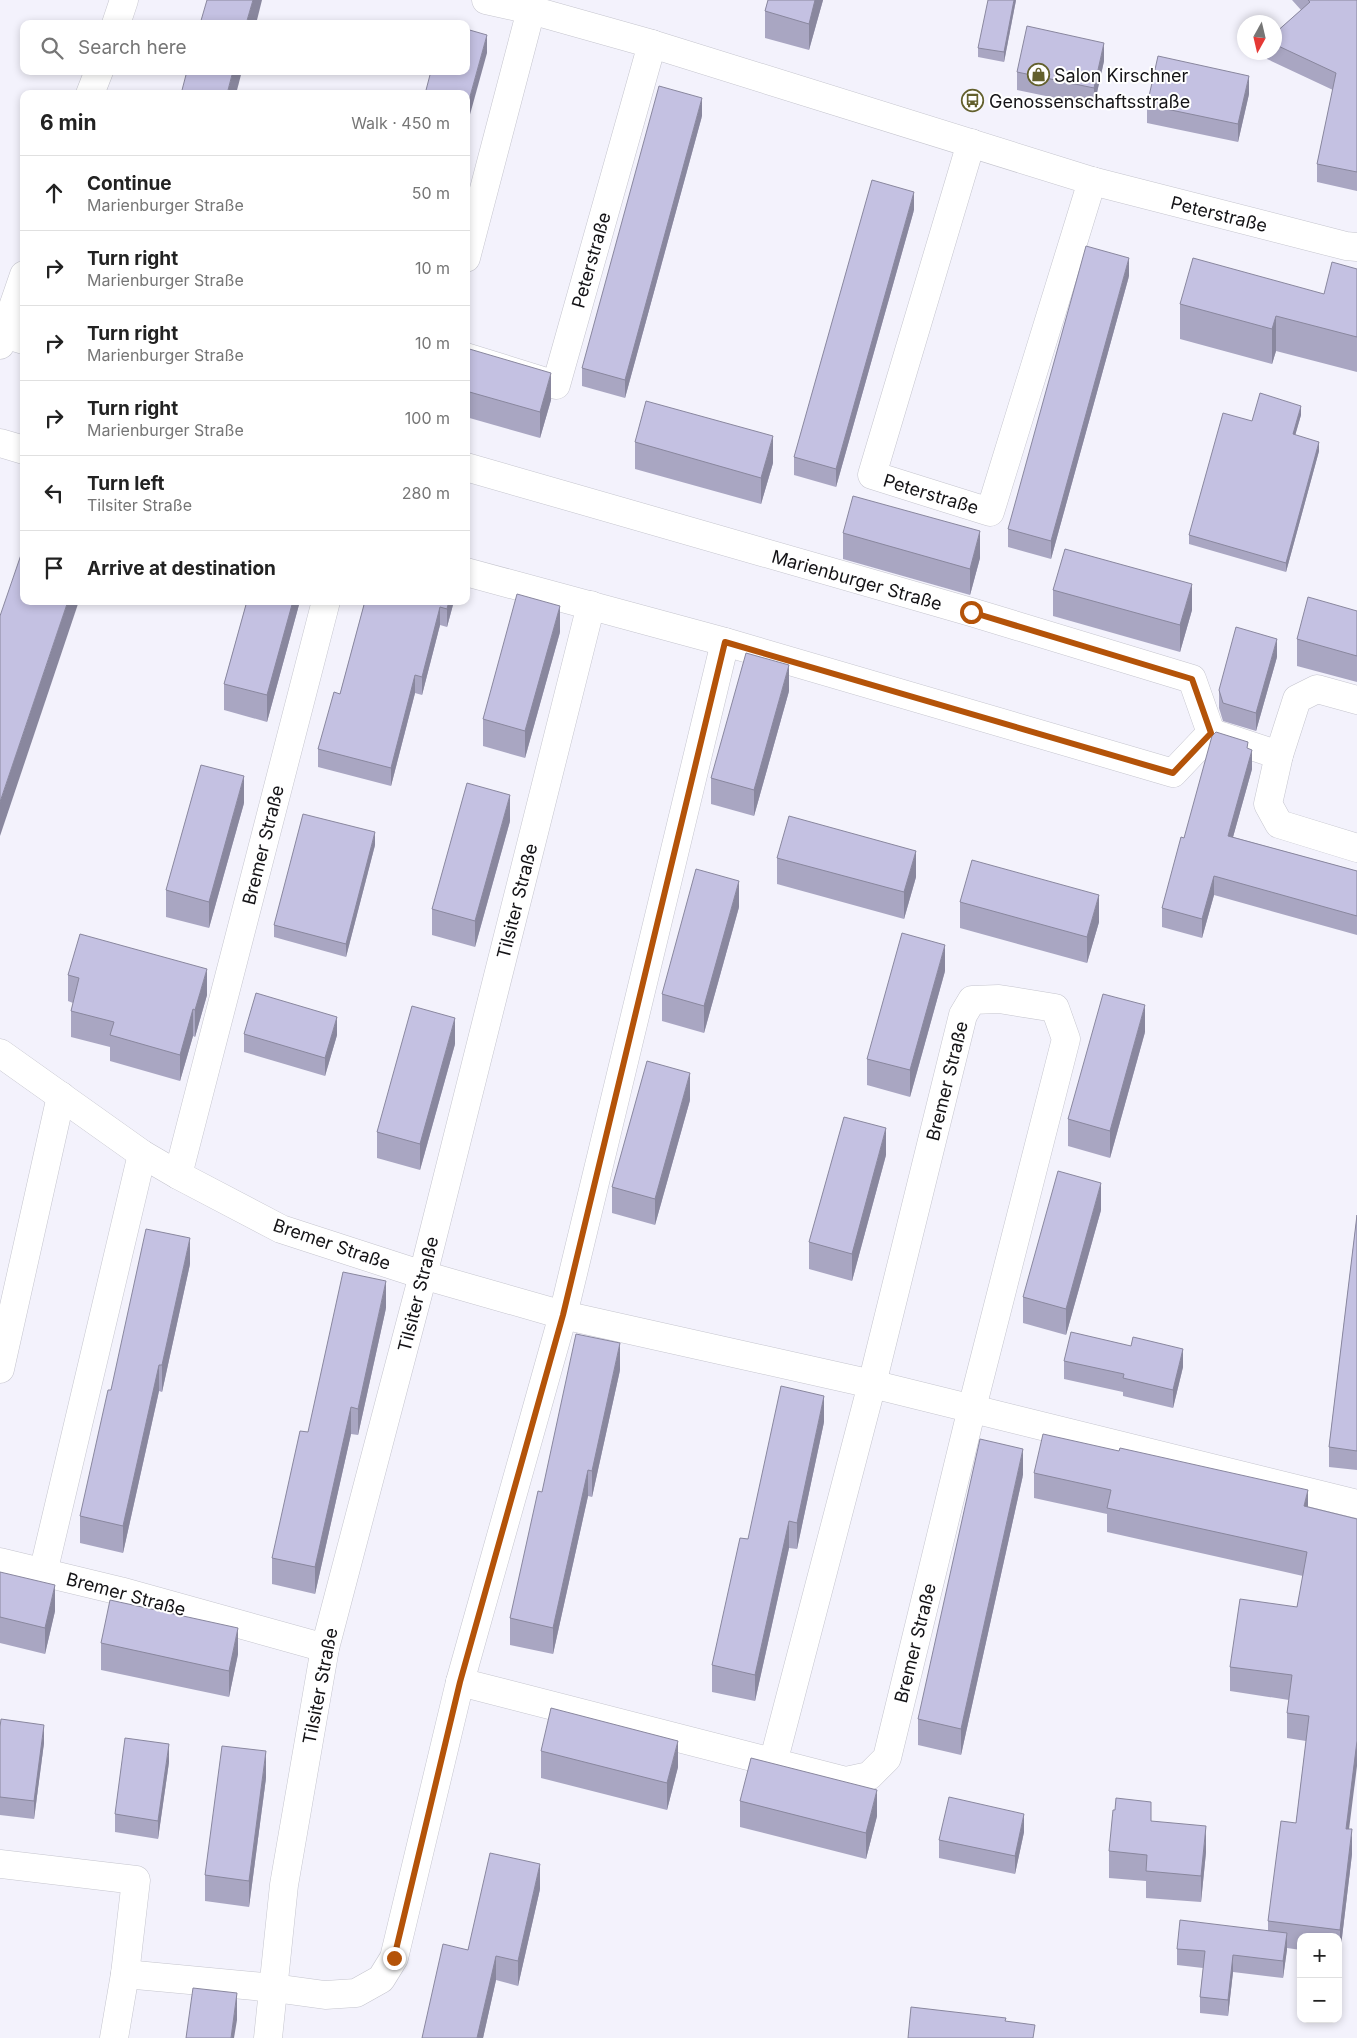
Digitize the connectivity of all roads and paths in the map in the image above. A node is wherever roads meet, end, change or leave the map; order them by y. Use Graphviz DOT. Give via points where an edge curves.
graph roads {
  1 [pos="124,0"];
  2 [pos="486,0"];
  3 [pos="505,0"];
  4 [pos="531,10"];
  5 [pos="117,20"];
  6 [pos="652,44"];
  7 [pos="97,75"];
  8 [pos="92,90"];
  9 [pos="971,143"];
  10 [pos="1092,181"];
  11 [pos="470,243"];
  12 [pos="1353,249"];
  13 [pos="20,292"];
  14 [pos="9,340"];
  15 [pos="470,358"];
  16 [pos="0,443"];
  17 [pos="20,449"];
  18 [pos="470,468"];
  19 [pos="470,573"];
  20 [pos="325,605"];
  21 [pos="591,605"];
  22 [pos="725,642"];
  23 [pos="1357,700"];
  24 [pos="1211,733"];
  25 [pos="1279,755"];
  26 [pos="1357,848"];
  27 [pos="0,1053"];
  28 [pos="61,1096"];
  29 [pos="142,1154"];
  30 [pos="178,1175"];
  31 [pos="423,1276"];
  32 [pos="563,1315"];
  33 [pos="0,1369"];
  34 [pos="872,1384"];
  35 [pos="972,1408"];
  36 [pos="1357,1504"];
  37 [pos="0,1562"];
  38 [pos="43,1573"];
  39 [pos="325,1648"];
  40 [pos="460,1682"];
  41 [pos="773,1763"];
  42 [pos="0,1864"];
  43 [pos="125,1974"];
  44 [pos="274,1988"];
  45 [pos="114,2038"];
  46 [pos="268,2038"];
  1 -- 5 [label="street"];
  2 -- 4 [label="street, Peterstraße"];
  3 -- 4 [label="street, Peterstraße"];
  4 -- 6 [label="street, Peterstraße"];
  4 -- 11 [label="street"];
  6 -- 9 [label="street, Peterstraße"];
  6 -- 15 [label="street, Peterstraße" via="556,385"];
  7 -- 8 [label="street"];
  9 -- 10 [label="street, Peterstraße"];
  9 -- 10 [label="street, Peterstraße" via="872,475 899,484 990,512"];
  10 -- 12 [label="street, Peterstraße"];
  13 -- 14 [label="street"];
  16 -- 17 [label="street"];
  18 -- 24 [label="street, Marienburger Straße" via="1192,679"];
  19 -- 21 [label="street"];
  20 -- 30 [label="street, Bremer Straße"];
  21 -- 22 [label="street"];
  21 -- 31 [label="street, Tilsiter Straße"];
  22 -- 24 [label="street" via="1173,773"];
  22 -- 32 [label="street"];
  23 -- 25 [label="street" via="1317,690 1296,699"];
  24 -- 25 [label="street"];
  25 -- 26 [label="street" via="1268,804 1279,824"];
  27 -- 28 [label="street, Bremer Straße"];
  28 -- 29 [label="street, Bremer Straße"];
  28 -- 33 [label="street"];
  29 -- 30 [label="street, Bremer Straße"];
  29 -- 38 [label="street, Bremer Straße"];
  30 -- 31 [label="street, Bremer Straße" via="281,1229"];
  31 -- 32 [label="street, Bremer Straße"];
  31 -- 39 [label="street, Tilsiter Straße"];
  32 -- 34 [label="street, Bremer Straße"];
  32 -- 40 [label="street"];
  34 -- 35 [label="street, Bremer Straße"];
  34 -- 35 [label="street, Bremer Straße" via="963,1015 972,1000 999,999 1055,1008 1066,1039"];
  34 -- 41 [label="street, Bremer Straße"];
  35 -- 36 [label="street, Bremer Straße"];
  35 -- 41 [label="street, Bremer Straße" via="887,1758 869,1776 846,1781"];
  37 -- 38 [label="street, Bremer Straße"];
  38 -- 39 [label="street, Bremer Straße"];
  39 -- 44 [label="street, Tilsiter Straße" via="284,1885"];
  40 -- 41 [label="street, Bremer Straße"];
  40 -- 44 [label="street" via="394,1958 381,1979 356,1993 324,1995"];
  42 -- 43 [label="street" via="136,1880"];
  43 -- 44 [label="street"];
  43 -- 45 [label="street"];
  44 -- 46 [label="street, Tilsiter Straße"];
}
